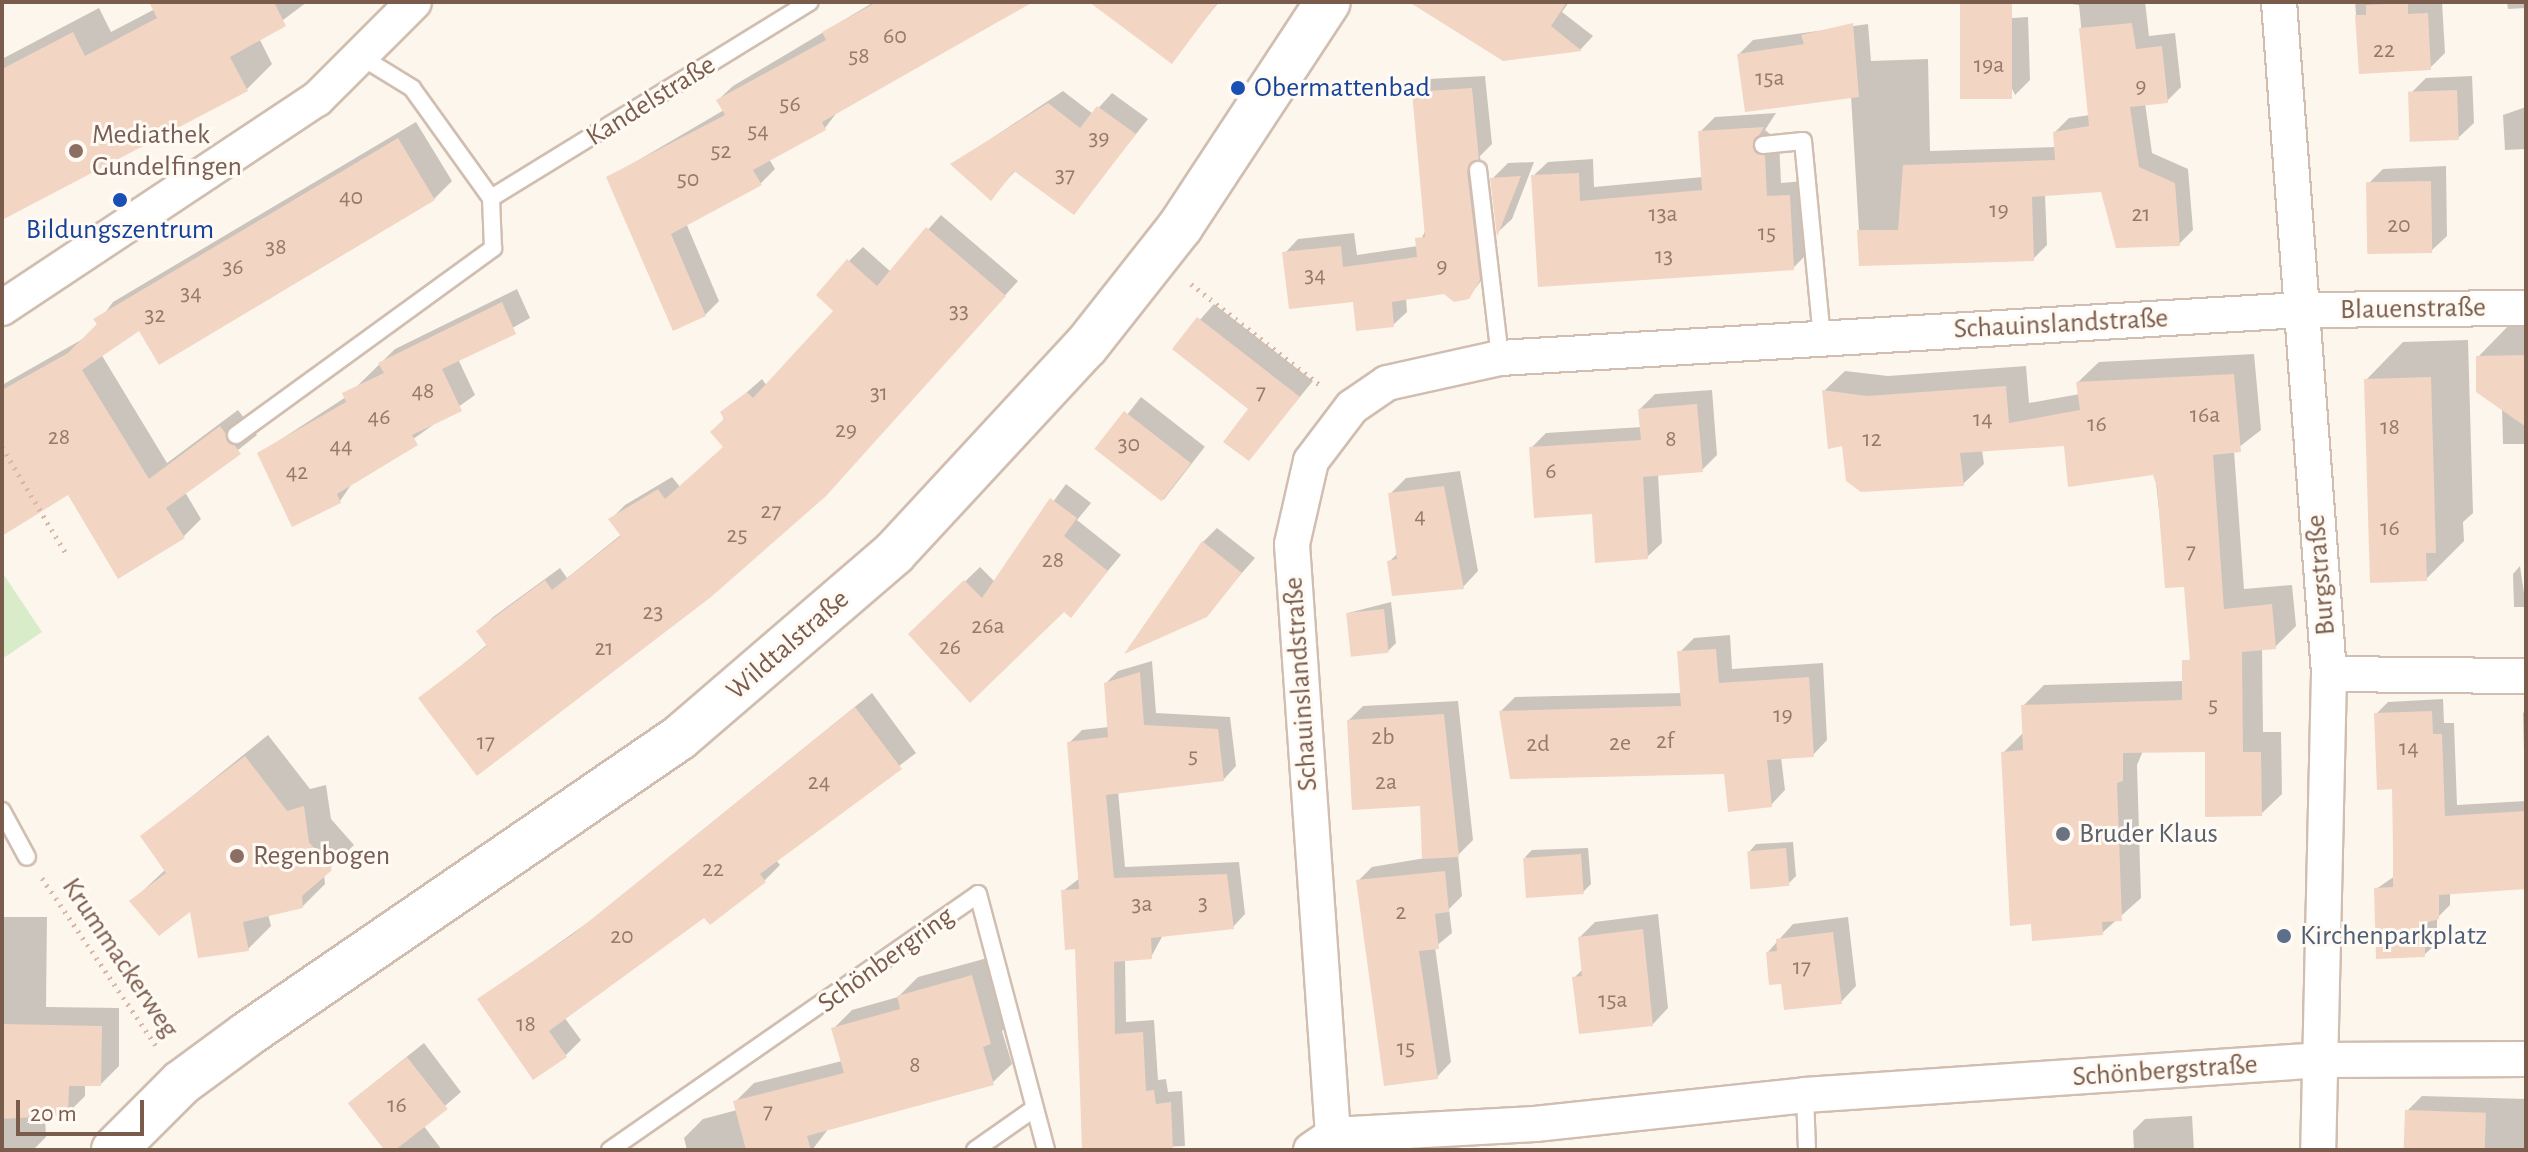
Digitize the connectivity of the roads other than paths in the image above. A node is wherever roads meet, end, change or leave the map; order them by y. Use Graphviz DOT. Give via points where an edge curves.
graph roads {
  1 [pos="414,2"];
  2 [pos="809,2"];
  3 [pos="1328,2"];
  4 [pos="2279,2"];
  5 [pos="360,56"];
  6 [pos="1763,145"];
  7 [pos="1478,170"];
  8 [pos="491,198"];
  9 [pos="2,308"];
  10 [pos="2526,308"];
  11 [pos="2300,310"];
  12 [pos="1822,337"];
  13 [pos="1500,358"];
  14 [pos="236,435"];
  15 [pos="2329,674"];
  16 [pos="2526,676"];
  17 [pos="2,811"];
  18 [pos="27,857"];
  19 [pos="2526,1059"];
  20 [pos="2322,1060"];
  21 [pos="1805,1095"];
  22 [pos="1035,1108"];
  23 [pos="1322,1142"];
  24 [pos="114,1150"];
  25 [pos="610,1150"];
  26 [pos="975,1150"];
  27 [pos="1046,1150"];
  28 [pos="1807,1150"];
  29 [pos="2318,1150"];
  1 -- 5 [label="street"];
  2 -- 8 [label="lane, Kandelstraße"];
  3 -- 24 [label="street, Wildtalstraße" via="1173,236 1021,420 894,553 679,738 181,1083"];
  4 -- 11 [label="street, Burgstraße"];
  5 -- 8 [label="lane" via="412,88"];
  5 -- 9 [label="street" via="317,99"];
  6 -- 12 [label="lane" via="1803,141"];
  7 -- 13 [label="lane"];
  8 -- 14 [label="lane" via="493,248"];
  10 -- 11 [label="street, Blauenstraße"];
  11 -- 12 [label="street, Schauinslandstraße"];
  11 -- 15 [label="street, Burgstraße"];
  12 -- 13 [label="street, Schauinslandstraße"];
  13 -- 23 [label="street, Schauinslandstraße" via="1387,383 1352,407 1311,461 1292,544"];
  15 -- 16 [label="street"];
  15 -- 20 [label="street, Burgstraße"];
  17 -- 18 [label="lane"];
  19 -- 20 [label="street, Schönbergstraße"];
  20 -- 21 [label="street, Schönbergstraße"];
  20 -- 29 [label="street, Burgstraße"];
  21 -- 23 [label="street, Schönbergstraße"];
  21 -- 28 [label="lane"];
  22 -- 25 [label="lane, Schönbergring" via="978,894"];
  22 -- 26 [label="lane"];
  22 -- 27 [label="lane, Schönbergring"];
}
